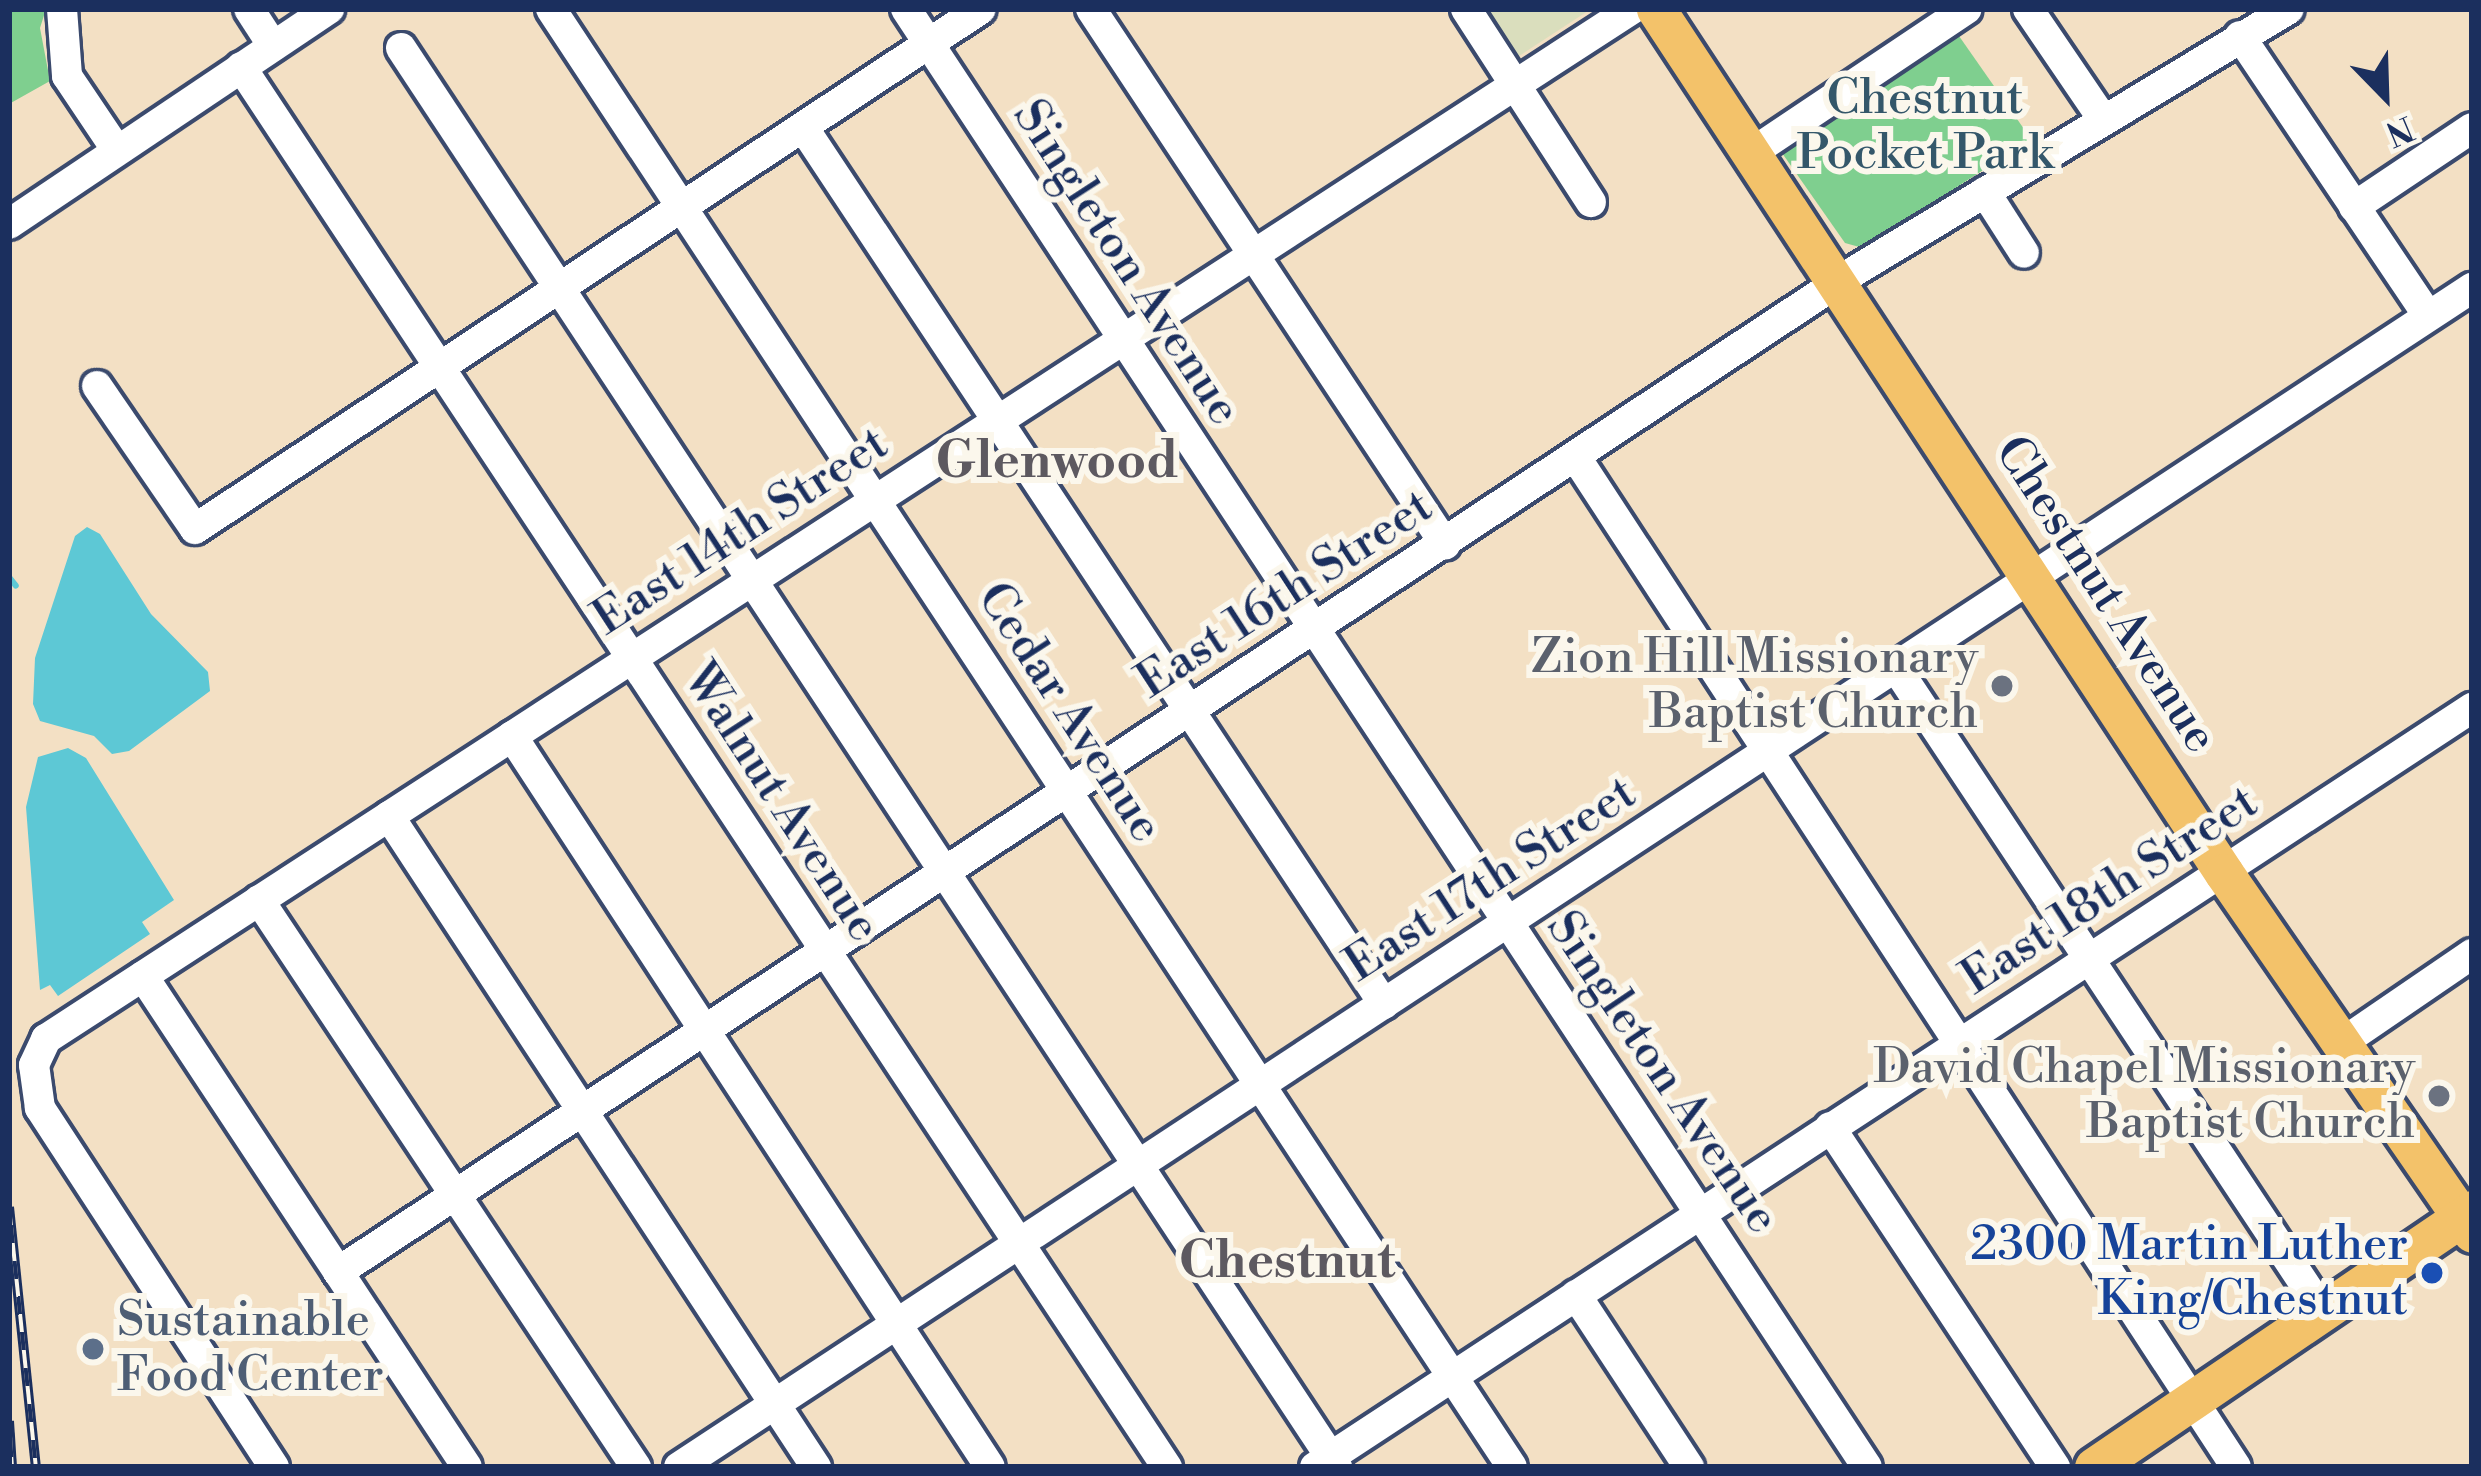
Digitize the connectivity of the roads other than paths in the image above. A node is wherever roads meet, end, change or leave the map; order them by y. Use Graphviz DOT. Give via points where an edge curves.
graph roads {
  1 [pos="62,9"];
  2 [pos="249,9"];
  3 [pos="329,9"];
  4 [pos="551,9"];
  5 [pos="906,9"];
  6 [pos="982,9"];
  7 [pos="1091,9"];
  8 [pos="1466,9"];
  9 [pos="1632,9"];
  10 [pos="1656,9"];
  11 [pos="1967,9"];
  12 [pos="2028,9"];
  13 [pos="2289,9"];
  14 [pos="2240,36"];
  15 [pos="929,44"];
  16 [pos="273,46"];
  17 [pos="401,48"];
  18 [pos="241,67"];
  19 [pos="1514,82"];
  20 [pos="2102,118"];
  21 [pos="803,127"];
  22 [pos="2472,128"];
  23 [pos="116,149"];
  24 [pos="1753,152"];
  25 [pos="1985,192"];
  26 [pos="1591,202"];
  27 [pos="2354,207"];
  28 [pos="684,209"];
  29 [pos="9,224"];
  30 [pos="1252,253"];
  31 [pos="2024,253"];
  32 [pos="1839,284"];
  33 [pos="2472,288"];
  34 [pos="563,289"];
  35 [pos="2428,316"];
  36 [pos="1120,338"];
  37 [pos="441,370"];
  38 [pos="97,386"];
  39 [pos="996,418"];
  40 [pos="1577,458"];
  41 [pos="874,498"];
  42 [pos="1445,544"];
  43 [pos="2034,574"];
  44 [pos="752,580"];
  45 [pos="1315,629"];
  46 [pos="633,658"];
  47 [pos="1895,666"];
  48 [pos="2472,708"];
  49 [pos="1189,712"];
  50 [pos="512,736"];
  51 [pos="1772,750"];
  52 [pos="1066,792"];
  53 [pos="389,816"];
  54 [pos="945,871"];
  55 [pos="2224,873"];
  56 [pos="259,901"];
  57 [pos="1507,923"];
  58 [pos="823,950"];
  59 [pos="2472,954"];
  60 [pos="2088,957"];
  61 [pos="142,976"];
  62 [pos="1384,1004"];
  63 [pos="703,1029"];
  64 [pos="1962,1040"];
  65 [pos="2339,1045"];
  66 [pos="1260,1085"];
  67 [pos="581,1108"];
  68 [pos="1830,1127"];
  69 [pos="1136,1166"];
  70 [pos="453,1192"];
  71 [pos="1702,1211"];
  72 [pos="2468,1220"];
  73 [pos="1018,1244"];
  74 [pos="338,1272"];
  75 [pos="1576,1295"];
  76 [pos="2323,1312"];
  77 [pos="896,1324"];
  78 [pos="1453,1376"];
  79 [pos="2194,1400"];
  80 [pos="773,1405"];
  81 [pos="1327,1464"];
  82 [pos="274,1467"];
  83 [pos="467,1467"];
  84 [pos="636,1467"];
  85 [pos="679,1467"];
  86 [pos="816,1467"];
  87 [pos="990,1467"];
  88 [pos="1167,1467"];
  89 [pos="1512,1467"];
  90 [pos="1690,1467"];
  91 [pos="1868,1467"];
  92 [pos="2055,1467"];
  93 [pos="2094,1467"];
  94 [pos="2236,1467"];
  1 -- 23 [label="street" via="67,76"];
  2 -- 16 [label="street"];
  3 -- 16 [label="street"];
  4 -- 28 [label="street, Cedar Avenue"];
  5 -- 15 [label="street, Singleton Avenue"];
  6 -- 15 [label="street"];
  7 -- 30 [label="street"];
  8 -- 19 [label="street"];
  9 -- 19 [label="street, East 14th Street"];
  10 -- 24 [label="main road, Chestnut Avenue"];
  11 -- 24 [label="street"];
  12 -- 20 [label="street"];
  13 -- 14 [label="street, East 16th Street"];
  14 -- 20 [label="street, East 16th Street"];
  14 -- 27 [label="street"];
  15 -- 21 [label="street"];
  15 -- 36 [label="street, Singleton Avenue"];
  16 -- 18 [label="street"];
  17 -- 34 [label="street"];
  18 -- 23 [label="street"];
  18 -- 37 [label="street, Walnut Avenue"];
  19 -- 26 [label="street"];
  19 -- 30 [label="street, East 14th Street"];
  20 -- 25 [label="street, East 16th Street"];
  21 -- 28 [label="street"];
  21 -- 39 [label="street"];
  22 -- 27 [label="street"];
  23 -- 29 [label="street"];
  24 -- 32 [label="main road, Chestnut Avenue"];
  25 -- 31 [label="street"];
  25 -- 32 [label="street, East 16th Street"];
  27 -- 35 [label="street"];
  28 -- 34 [label="street"];
  28 -- 41 [label="street, Cedar Avenue"];
  30 -- 36 [label="street, East 14th Street"];
  30 -- 42 [label="street"];
  32 -- 40 [label="street, East 16th Street"];
  32 -- 43 [label="main road, Chestnut Avenue"];
  33 -- 35 [label="street, East 17th Street"];
  34 -- 37 [label="street"];
  34 -- 44 [label="street"];
  35 -- 43 [label="street, East 17th Street"];
  36 -- 39 [label="street, East 14th Street"];
  36 -- 45 [label="street, Singleton Avenue"];
  37 -- 38 [label="street" via="195,529"];
  37 -- 46 [label="street, Walnut Avenue"];
  39 -- 41 [label="street, East 14th Street"];
  39 -- 49 [label="street"];
  40 -- 42 [label="street, East 16th Street"];
  40 -- 51 [label="street"];
  41 -- 44 [label="street, East 14th Street"];
  41 -- 52 [label="street, Cedar Avenue"];
  42 -- 45 [label="street, East 16th Street"];
  43 -- 47 [label="street, East 17th Street"];
  43 -- 55 [label="main road, Chestnut Avenue"];
  44 -- 46 [label="street, East 14th Street"];
  44 -- 54 [label="street"];
  45 -- 49 [label="street, East 16th Street"];
  45 -- 57 [label="street, Singleton Avenue"];
  46 -- 50 [label="street, East 14th Street"];
  46 -- 58 [label="street, Walnut Avenue"];
  47 -- 51 [label="street, East 17th Street"];
  47 -- 60 [label="street"];
  48 -- 55 [label="street, East 18th Street"];
  49 -- 52 [label="street, East 16th Street"];
  49 -- 62 [label="street"];
  50 -- 53 [label="street, East 14th Street"];
  50 -- 63 [label="street"];
  51 -- 57 [label="street, East 17th Street"];
  51 -- 64 [label="street"];
  52 -- 54 [label="street, East 16th Street"];
  52 -- 66 [label="street, Cedar Avenue"];
  53 -- 56 [label="street, East 14th Street"];
  53 -- 67 [label="street"];
  54 -- 58 [label="street, East 16th Street"];
  54 -- 69 [label="street"];
  55 -- 60 [label="street, East 18th Street"];
  55 -- 65 [label="main road, Chestnut Avenue"];
  56 -- 61 [label="street, East 14th Street"];
  56 -- 70 [label="street"];
  57 -- 62 [label="street, East 17th Street"];
  57 -- 71 [label="street, Singleton Avenue"];
  58 -- 63 [label="street, East 16th Street"];
  58 -- 73 [label="street, Walnut Avenue"];
  59 -- 65 [label="street"];
  60 -- 64 [label="street, East 18th Street"];
  60 -- 76 [label="street"];
  61 -- 74 [label="street"];
  61 -- 82 [label="street, East 14th Street" via="46,1039 33,1089"];
  62 -- 66 [label="street, East 17th Street"];
  63 -- 67 [label="street, East 16th Street"];
  63 -- 77 [label="street"];
  64 -- 68 [label="street, East 18th Street"];
  64 -- 79 [label="street"];
  65 -- 72 [label="main road, Chestnut Avenue"];
  66 -- 69 [label="street, East 17th Street"];
  66 -- 78 [label="street, Cedar Avenue"];
  67 -- 70 [label="street, East 16th Street"];
  67 -- 80 [label="street"];
  68 -- 71 [label="street, East 18th Street"];
  68 -- 92 [label="street"];
  69 -- 73 [label="street, East 17th Street"];
  69 -- 81 [label="street"];
  70 -- 74 [label="street, East 16th Street"];
  70 -- 84 [label="street"];
  71 -- 75 [label="street, East 18th Street"];
  71 -- 91 [label="street, Singleton Avenue"];
  72 -- 76 [label="main road"];
  73 -- 77 [label="street, East 17th Street"];
  73 -- 88 [label="street, Walnut Avenue"];
  74 -- 83 [label="street"];
  75 -- 78 [label="street, East 18th Street"];
  75 -- 90 [label="street"];
  76 -- 79 [label="main road"];
  77 -- 80 [label="street, East 17th Street"];
  77 -- 87 [label="street"];
  78 -- 81 [label="street, East 18th Street"];
  78 -- 89 [label="street, Cedar Avenue"];
  79 -- 93 [label="main road"];
  79 -- 94 [label="street"];
  80 -- 85 [label="street, East 17th Street"];
  80 -- 86 [label="street"];
}
